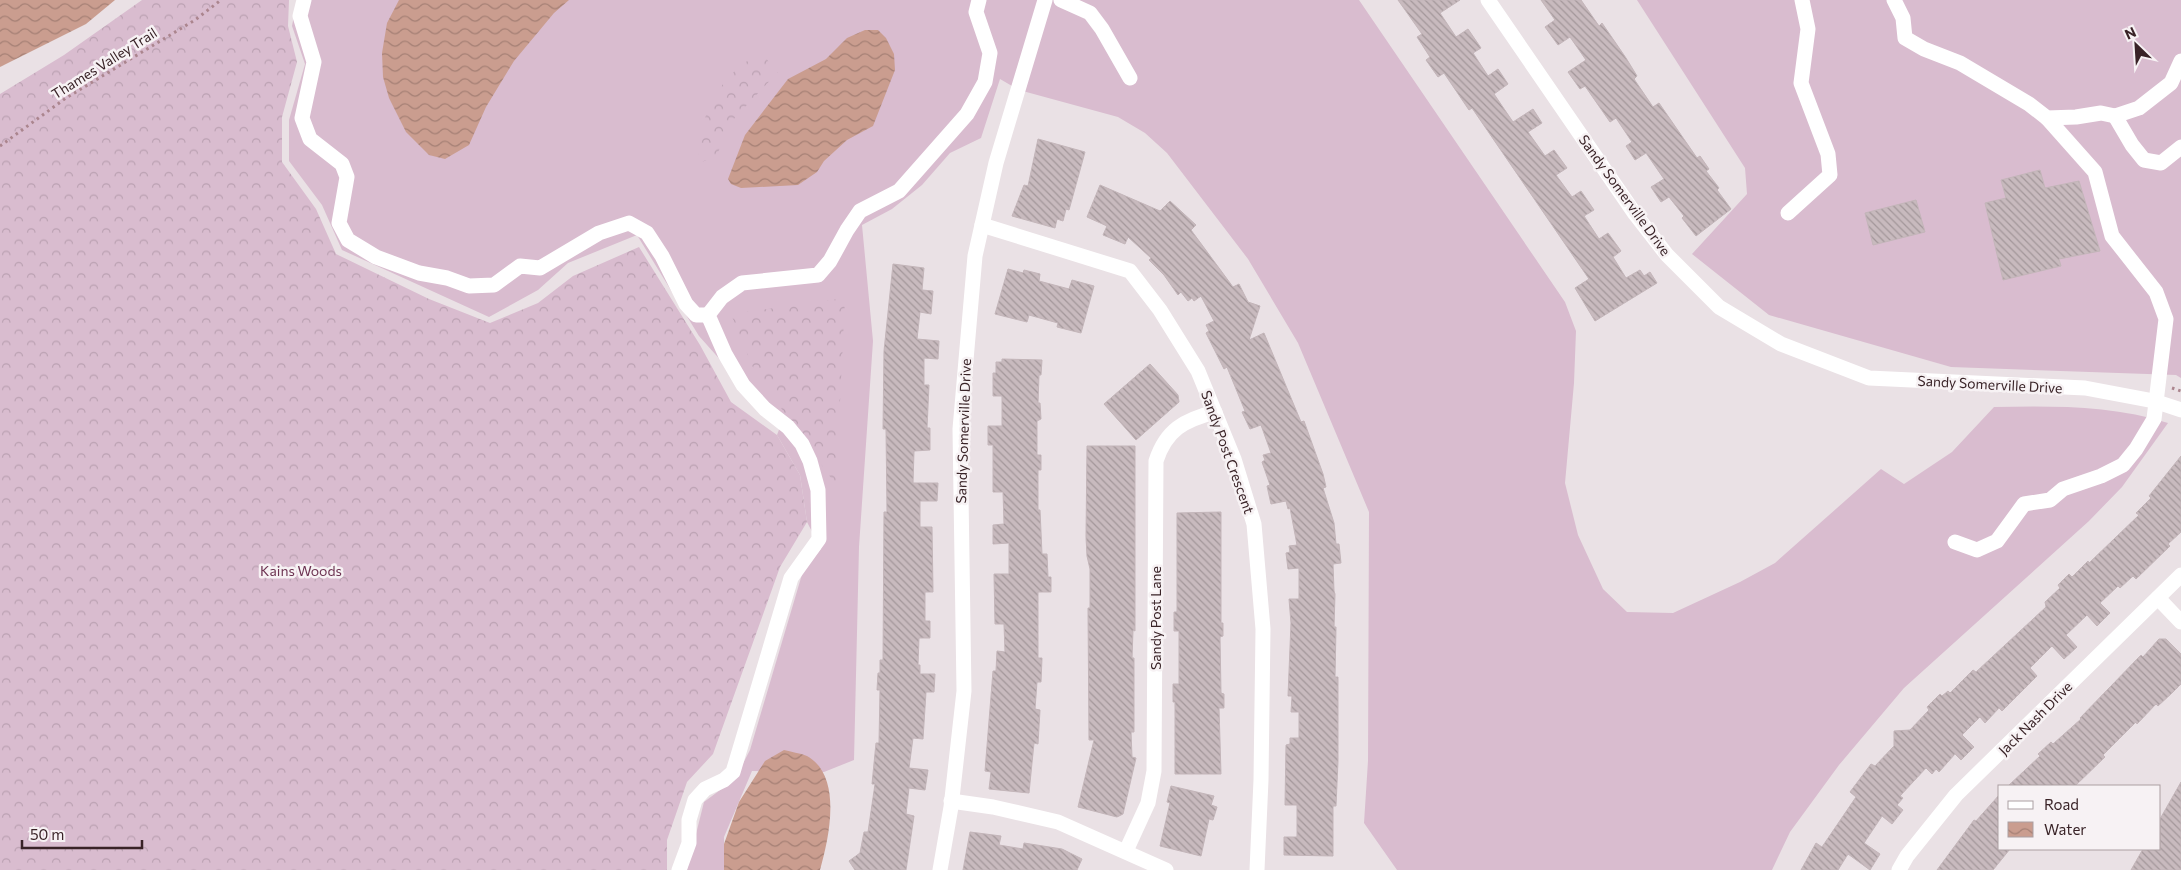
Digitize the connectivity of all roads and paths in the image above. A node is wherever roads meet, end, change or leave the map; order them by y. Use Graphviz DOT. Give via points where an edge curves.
graph roads {
  1 [pos="221,0"];
  2 [pos="304,0"];
  3 [pos="979,0"];
  4 [pos="1045,0"];
  5 [pos="1061,0"];
  6 [pos="1488,0"];
  7 [pos="1802,0"];
  8 [pos="1894,0"];
  9 [pos="2181,61"];
  10 [pos="1130,78"];
  11 [pos="2116,116"];
  12 [pos="2047,118"];
  13 [pos="0,146"];
  14 [pos="2181,147"];
  15 [pos="1788,213"];
  16 [pos="982,225"];
  17 [pos="708,316"];
  18 [pos="2154,401"];
  19 [pos="2181,410"];
  20 [pos="1215,412"];
  21 [pos="1955,542"];
  22 [pos="2181,575"];
  23 [pos="2158,598"];
  24 [pos="2181,622"];
  25 [pos="951,801"];
  26 [pos="1126,851"];
  27 [pos="679,870"];
  28 [pos="940,870"];
  29 [pos="1166,870"];
  30 [pos="1257,870"];
  31 [pos="1899,870"];
  1 -- 13 [label="path, Thames Valley Trail" via="195,20 66,98"];
  2 -- 17 [label="street" via="300,16 314,62 302,118 310,139 342,164 347,177 338,223 348,240 376,257 419,273 469,286 494,285 520,266 540,268 599,233 629,223 647,233 686,304 696,315"];
  3 -- 17 [label="street" via="976,12 990,53 985,82 967,114 946,140 899,191 860,211 830,262 818,275 742,283 722,297"];
  4 -- 16 [label="street, Sandy Somerville Drive" via="996,163"];
  5 -- 10 [label="street" via="1090,13"];
  6 -- 18 [label="street, Sandy Somerville Drive" via="1635,214 1667,255 1719,308 1781,344 1869,378 2085,388"];
  7 -- 15 [label="street" via="1808,29 1801,83 1828,154 1830,176"];
  8 -- 12 [label="street" via="1903,18 1905,38 1960,63"];
  9 -- 11 [label="street" via="2171,83 2139,108"];
  11 -- 12 [label="street" via="2101,113"];
  11 -- 14 [label="street" via="2144,160 2161,163"];
  12 -- 18 [label="street" via="2095,172 2112,236 2156,292 2166,319"];
  16 -- 20 [label="street, Sandy Post Crescent" via="1130,271 1160,310 1198,371"];
  16 -- 25 [label="street, Sandy Somerville Drive" via="975,256 960,429 964,691"];
  17 -- 27 [label="street" via="743,385 802,444 818,490 819,539 791,578 733,772 705,789 695,800 689,820 689,843"];
  18 -- 19 [label="street, Sandy Somerville Drive"];
  18 -- 21 [label="street" via="2154,419 2123,465 2063,489 2050,500 2024,504 1997,541 1977,550"];
  20 -- 26 [label="street, Sandy Post Lane" via="1173,430 1164,441 1156,461 1154,771 1148,803"];
  20 -- 30 [label="street, Sandy Post Crescent" via="1254,524 1263,629"];
  22 -- 23 [label="street, Jack Nash Drive"];
  23 -- 24 [label="street"];
  23 -- 31 [label="street, Jack Nash Drive" via="1956,795"];
  25 -- 26 [label="street" via="1058,822"];
  25 -- 28 [label="street, Sandy Somerville Drive"];
  26 -- 29 [label="street"];
}
